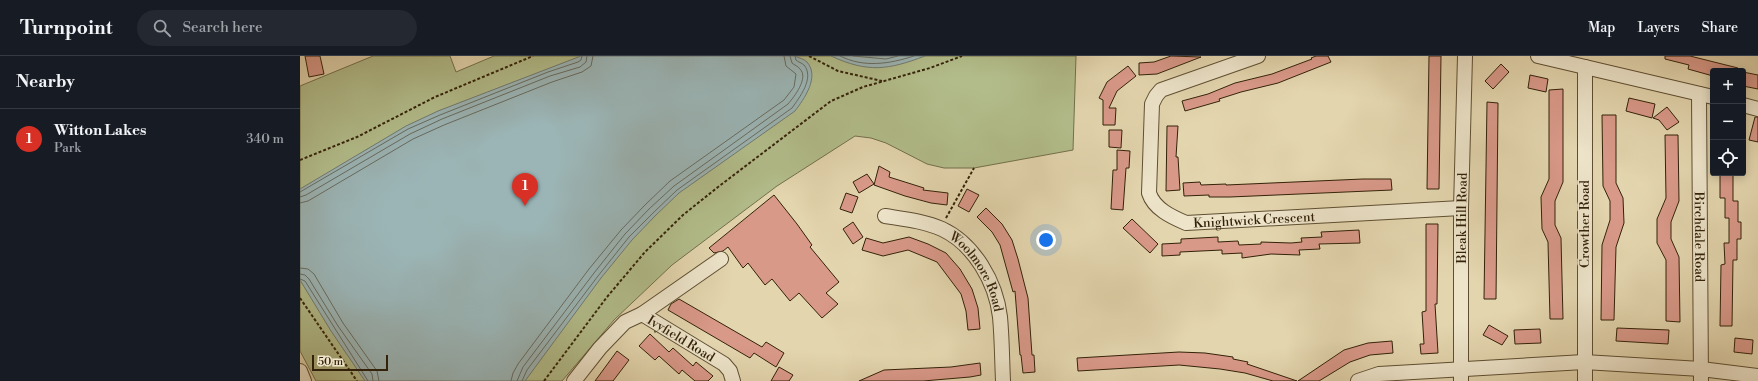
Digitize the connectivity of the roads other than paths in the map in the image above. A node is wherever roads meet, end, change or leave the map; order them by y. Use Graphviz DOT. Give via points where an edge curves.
graph roads {
  1 [pos="1258,56"];
  2 [pos="1464,56"];
  3 [pos="1538,56"];
  4 [pos="1585,67"];
  5 [pos="1699,94"];
  6 [pos="1710,96"];
  7 [pos="1746,106"];
  8 [pos="1758,109"];
  9 [pos="1461,208"];
  10 [pos="885,216"];
  11 [pos="721,259"];
  12 [pos="642,314"];
  13 [pos="1584,362"];
  14 [pos="300,371"];
  15 [pos="1701,375"];
  16 [pos="1461,376"];
  17 [pos="1758,376"];
  18 [pos="304,381"];
  19 [pos="574,381"];
  20 [pos="733,381"];
  21 [pos="1003,381"];
  22 [pos="1358,381"];
  23 [pos="1585,381"];
  1 -- 9 [label="street, Knightwick Crescent" via="1161,90 1156,96 1152,104 1149,193 1155,203 1171,217 1186,223"];
  2 -- 9 [label="street, Bleak Hill Road"];
  3 -- 4 [label="street"];
  4 -- 5 [label="street"];
  4 -- 13 [label="street, Crowther Road"];
  5 -- 6 [label="street"];
  5 -- 15 [label="street, Birchdale Road"];
  7 -- 8 [label="street"];
  9 -- 16 [label="street, Bleak Hill Road"];
  10 -- 21 [label="street, Woolmore Road" via="924,222 941,228 963,242 970,250 988,279 1000,317"];
  11 -- 12 [label="street"];
  12 -- 19 [label="street, Ivyfield Road" via="625,322"];
  12 -- 20 [label="street, Ivyfield Road" via="724,364 730,370"];
  13 -- 15 [label="street"];
  13 -- 16 [label="street"];
  13 -- 23 [label="street, Crowther Road"];
  14 -- 18 [label="street"];
  15 -- 17 [label="street"];
  16 -- 22 [label="street" via="1379,374"];
}
